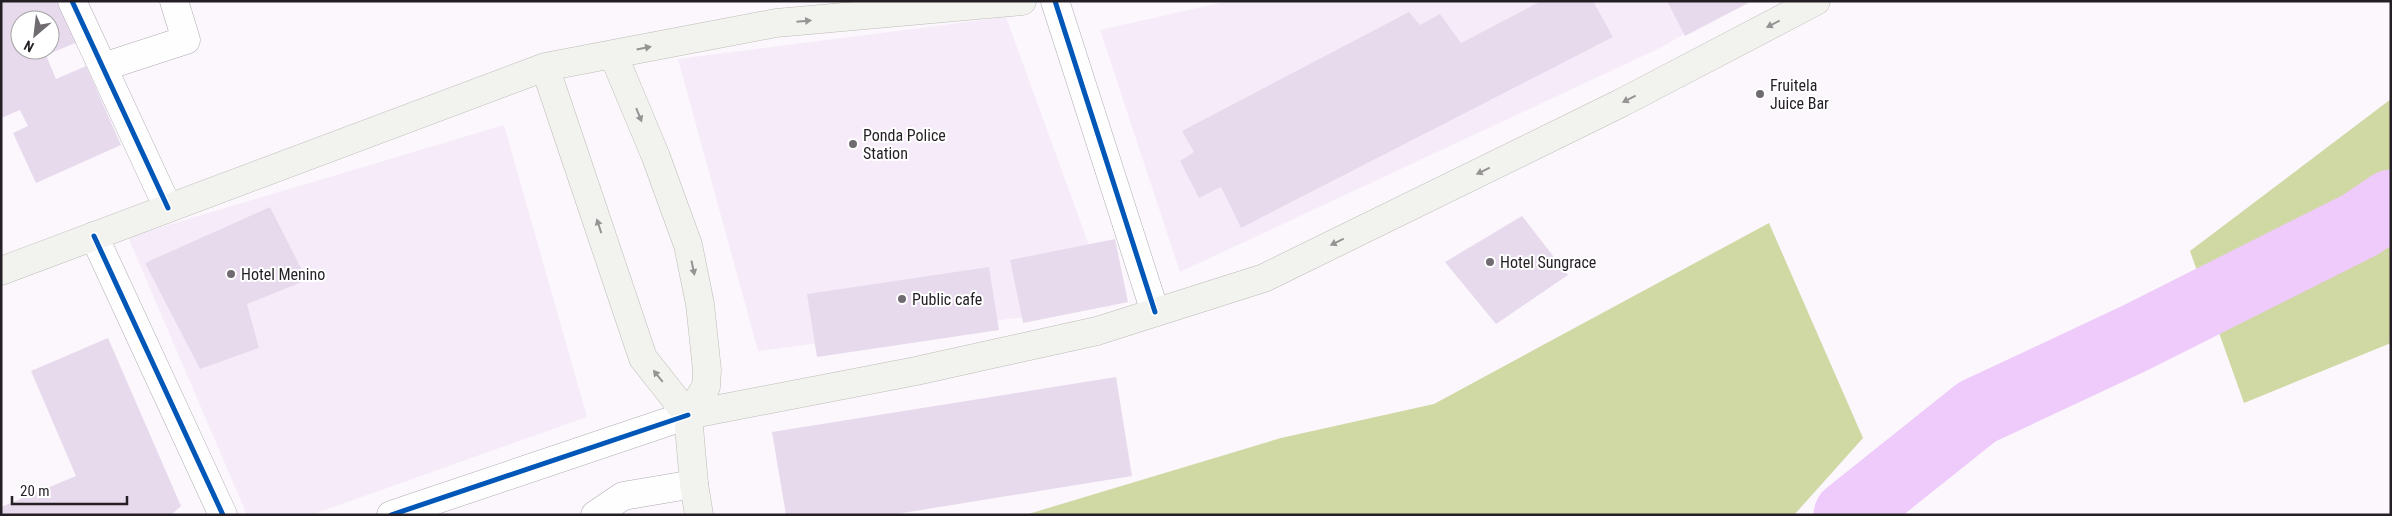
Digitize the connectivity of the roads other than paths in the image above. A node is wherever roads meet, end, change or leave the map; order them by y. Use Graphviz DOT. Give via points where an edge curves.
graph roads {
  1 [pos="72,1"];
  2 [pos="174,1"];
  3 [pos="1022,1"];
  4 [pos="1055,1"];
  5 [pos="1816,1"];
  6 [pos="613,54"];
  7 [pos="103,67"];
  8 [pos="545,67"];
  9 [pos="168,208"];
  10 [pos="94,236"];
  11 [pos="1,271"];
  12 [pos="1155,312"];
  13 [pos="688,415"];
  14 [pos="694,484"];
  15 [pos="223,515"];
  16 [pos="392,515"];
  17 [pos="595,515"];
  18 [pos="699,515"];
  1 -- 7 [label="street"];
  2 -- 7 [label="street" via="186,40"];
  6 -- 3 [label="main road, one-way" via="776,23"];
  4 -- 12 [label="street"];
  5 -- 12 [label="main road, one-way" via="1621,103 1264,278"];
  6 -- 8 [label="main road"];
  6 -- 13 [label="main road, one-way" via="688,245 698,294 707,370 706,387"];
  7 -- 9 [label="street"];
  8 -- 9 [label="main road"];
  13 -- 8 [label="main road, one-way" via="643,358"];
  9 -- 10 [label="main road"];
  10 -- 11 [label="main road"];
  10 -- 15 [label="street"];
  12 -- 13 [label="main road" via="1097,330 916,371"];
  13 -- 14 [label="main road"];
  13 -- 16 [label="street"];
  14 -- 17 [label="street" via="623,496"];
  14 -- 18 [label="main road"];
}
